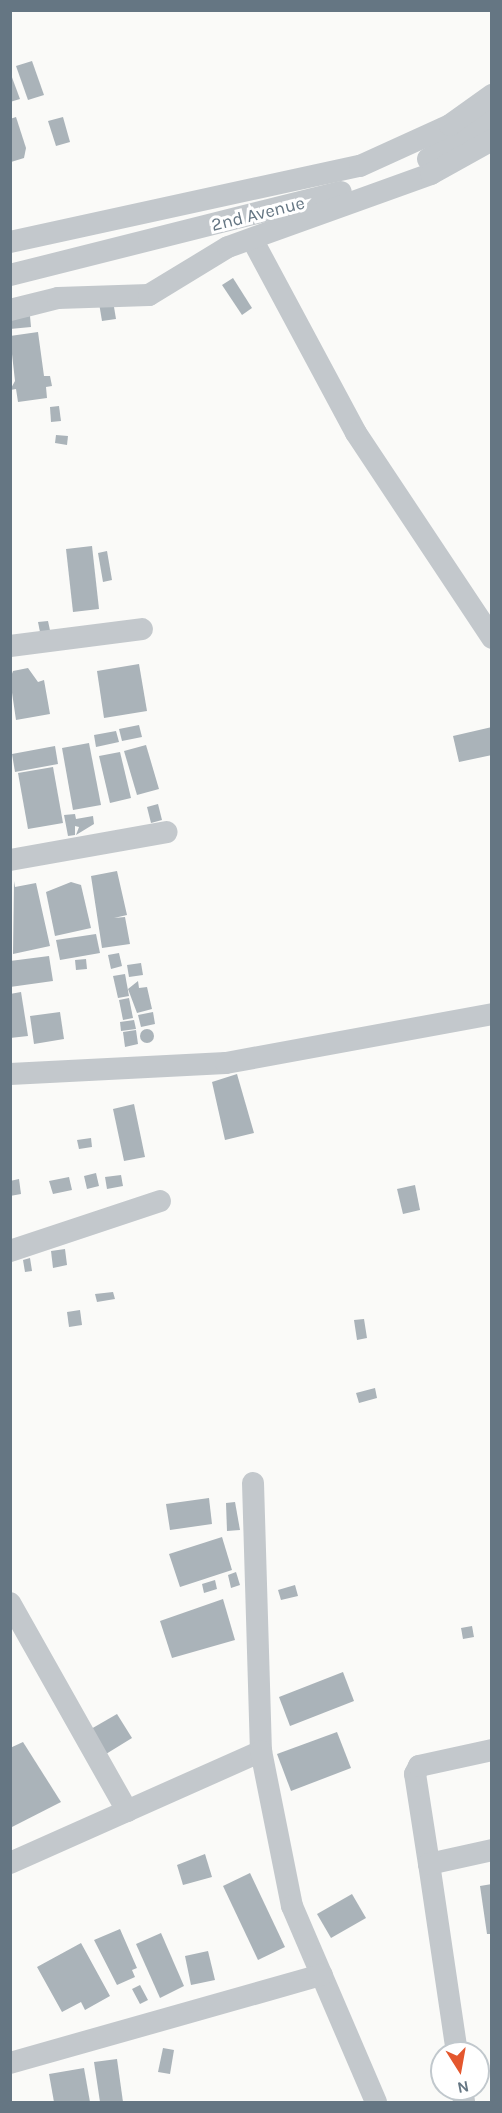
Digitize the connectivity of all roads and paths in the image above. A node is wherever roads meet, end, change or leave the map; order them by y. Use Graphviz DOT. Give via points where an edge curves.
graph roads {
  1 [pos="492,95"];
  2 [pos="492,118"];
  3 [pos="492,140"];
  4 [pos="252,239"];
  5 [pos="10,242"];
  6 [pos="10,275"];
  7 [pos="10,310"];
  8 [pos="142,629"];
  9 [pos="492,638"];
  10 [pos="10,646"];
  11 [pos="167,832"];
  12 [pos="10,860"];
  13 [pos="492,1014"];
  14 [pos="10,1074"];
  15 [pos="160,1201"];
  16 [pos="10,1251"];
  17 [pos="253,1483"];
  18 [pos="10,1603"];
  19 [pos="492,1750"];
  20 [pos="261,1751"];
  21 [pos="127,1811"];
  22 [pos="492,1850"];
  23 [pos="10,1863"];
  24 [pos="429,1864"];
  25 [pos="322,1975"];
  26 [pos="455,2041"];
  27 [pos="10,2063"];
  28 [pos="376,2103"];
  1 -- 5 [label="street, 2nd Avenue" via="450,125 360,166"];
  2 -- 6 [label="street, 2nd Avenue" via="426,160 354,189"];
  3 -- 4 [label="street" via="431,174"];
  4 -- 7 [label="street" via="228,247 149,295 58,298"];
  4 -- 9 [label="street" via="356,433"];
  8 -- 10 [label="street"];
  11 -- 12 [label="street"];
  13 -- 14 [label="street" via="226,1063"];
  15 -- 16 [label="street"];
  17 -- 20 [label="street"];
  18 -- 21 [label="street"];
  19 -- 24 [label="street" via="419,1766 415,1774"];
  20 -- 21 [label="street"];
  20 -- 25 [label="street" via="292,1906"];
  21 -- 23 [label="street"];
  22 -- 24 [label="street"];
  24 -- 26 [label="street"];
  25 -- 27 [label="street"];
  25 -- 28 [label="street"];
}
